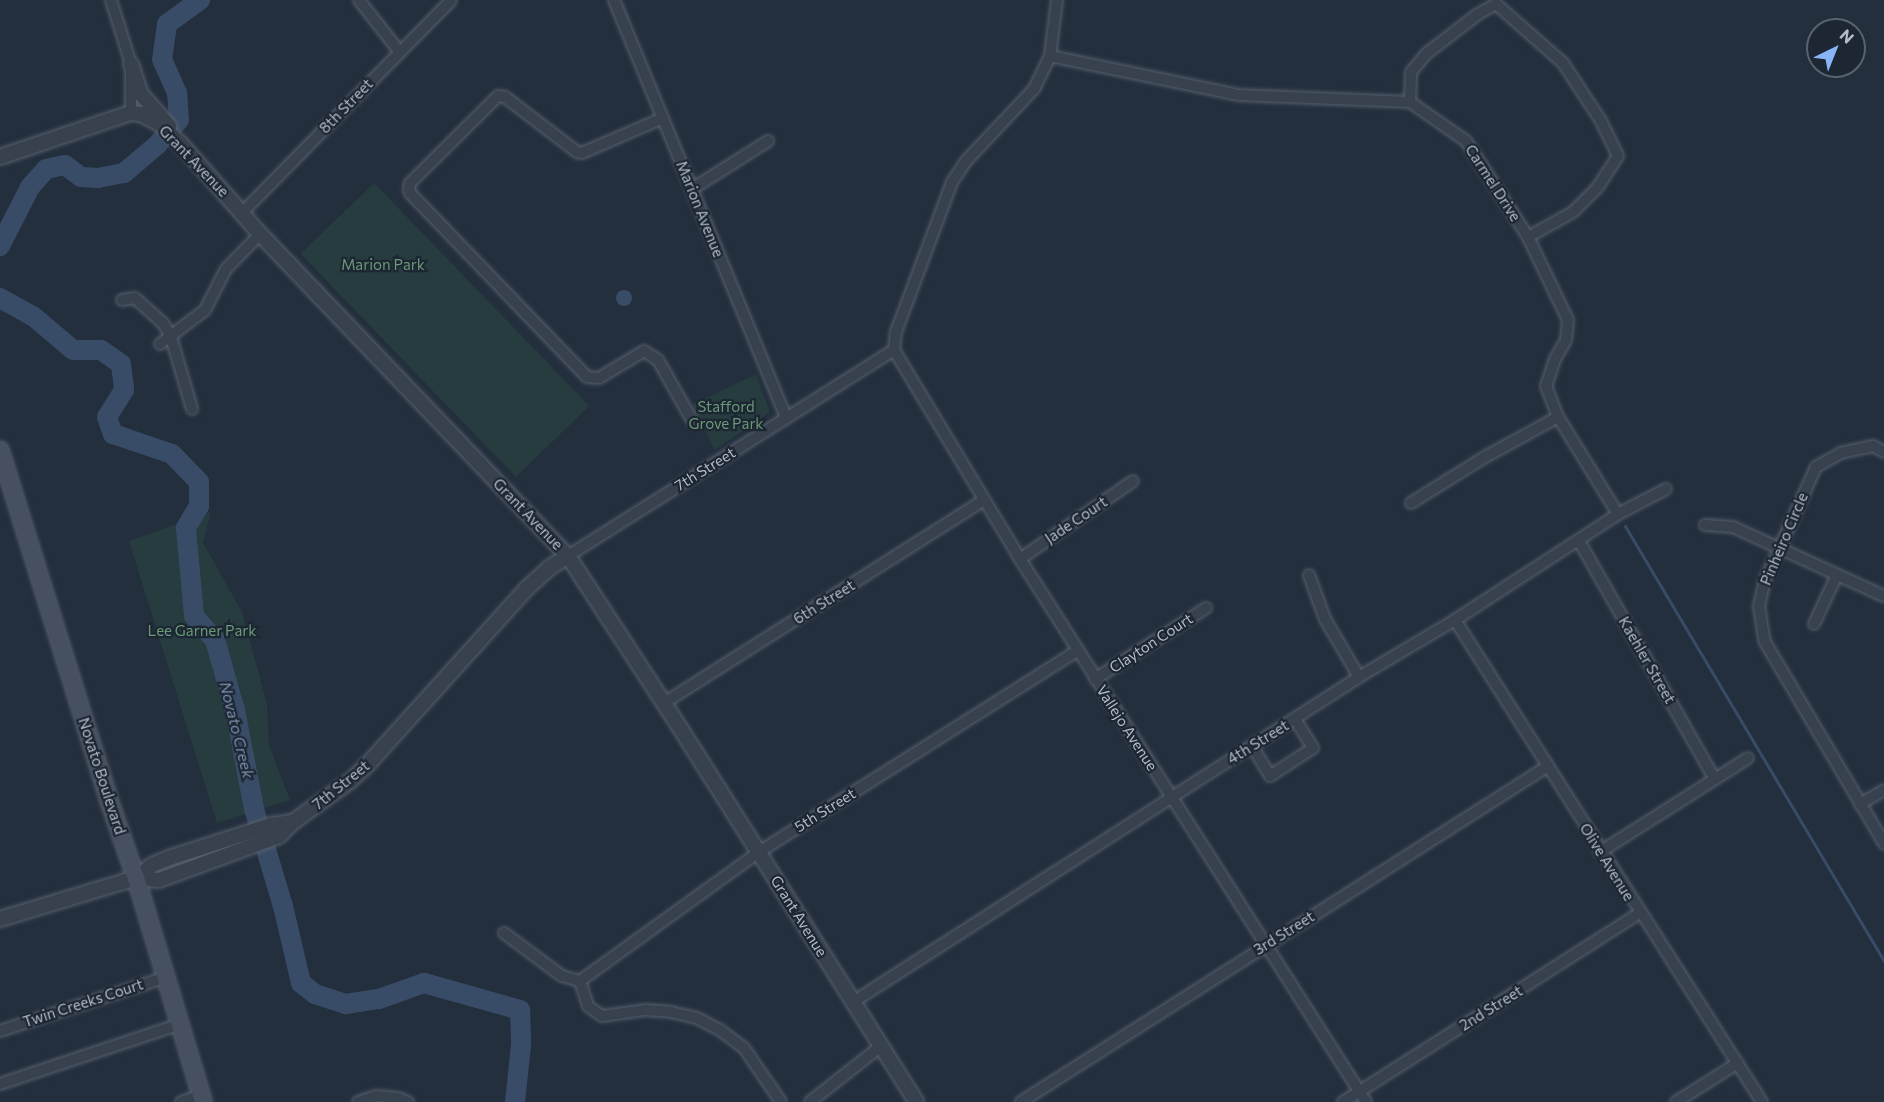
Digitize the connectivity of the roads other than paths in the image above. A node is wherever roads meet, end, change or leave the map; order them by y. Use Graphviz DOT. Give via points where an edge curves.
graph roads {
  1 [pos="111,0"];
  2 [pos="359,0"];
  3 [pos="451,0"];
  4 [pos="614,0"];
  5 [pos="1057,0"];
  6 [pos="399,51"];
  7 [pos="1050,56"];
  8 [pos="131,64"];
  9 [pos="1410,102"];
  10 [pos="131,113"];
  11 [pos="663,118"];
  12 [pos="165,125"];
  13 [pos="768,141"];
  14 [pos="0,158"];
  15 [pos="692,189"];
  16 [pos="242,213"];
  17 [pos="260,234"];
  18 [pos="1528,237"];
  19 [pos="122,300"];
  20 [pos="171,337"];
  21 [pos="160,345"];
  22 [pos="894,350"];
  23 [pos="192,409"];
  24 [pos="1558,417"];
  25 [pos="786,418"];
  26 [pos="692,420"];
  27 [pos="0,450"];
  28 [pos="1884,452"];
  29 [pos="1133,481"];
  30 [pos="1666,489"];
  31 [pos="984,500"];
  32 [pos="1411,503"];
  33 [pos="1618,514"];
  34 [pos="1705,525"];
  35 [pos="1579,541"];
  36 [pos="1780,548"];
  37 [pos="568,556"];
  38 [pos="1020,559"];
  39 [pos="1837,574"];
  40 [pos="1309,575"];
  41 [pos="1884,596"];
  42 [pos="1206,608"];
  43 [pos="1455,620"];
  44 [pos="1815,624"];
  45 [pos="1078,650"];
  46 [pos="1359,677"];
  47 [pos="1095,679"];
  48 [pos="664,703"];
  49 [pos="1294,719"];
  50 [pos="1252,746"];
  51 [pos="1748,759"];
  52 [pos="1548,766"];
  53 [pos="1715,779"];
  54 [pos="1884,790"];
  55 [pos="1172,797"];
  56 [pos="1860,804"];
  57 [pos="275,830"];
  58 [pos="1884,843"];
  59 [pos="759,852"];
  60 [pos="1600,852"];
  61 [pos="136,878"];
  62 [pos="1640,913"];
  63 [pos="0,919"];
  64 [pos="504,933"];
  65 [pos="1265,945"];
  66 [pos="166,977"];
  67 [pos="580,981"];
  68 [pos="854,1002"];
  69 [pos="180,1024"];
  70 [pos="0,1030"];
  71 [pos="881,1046"];
  72 [pos="1738,1063"];
  73 [pos="0,1084"];
  74 [pos="1359,1092"];
  75 [pos="202,1099"];
  76 [pos="181,1102"];
  77 [pos="358,1102"];
  78 [pos="408,1102"];
  79 [pos="781,1102"];
  80 [pos="810,1102"];
  81 [pos="916,1102"];
  82 [pos="1021,1102"];
  83 [pos="1343,1102"];
  84 [pos="1366,1102"];
  85 [pos="1676,1102"];
  86 [pos="1762,1102"];
  1 -- 8 [label="street"];
  2 -- 6 [label="street"];
  3 -- 6 [label="street, 8th Street"];
  4 -- 11 [label="street, Marion Avenue"];
  5 -- 7 [label="street"];
  6 -- 16 [label="street, 8th Street"];
  7 -- 9 [label="street" via="1238,95"];
  7 -- 22 [label="street" via="1034,89 967,160 952,182 896,332"];
  8 -- 10 [label="street"];
  8 -- 12 [label="street, Grant Avenue" via="141,94"];
  9 -- 18 [label="street, Carmel Drive" via="1466,141"];
  9 -- 18 [label="street" via="1411,72 1426,54 1496,4 1563,63 1601,121 1618,156 1598,187 1573,212"];
  10 -- 12 [label="street, Grant Avenue"];
  10 -- 14 [label="street"];
  11 -- 15 [label="street, Marion Avenue"];
  11 -- 26 [label="street" via="582,153 505,97 498,96 410,183 409,189 587,377 599,378 644,351 657,360"];
  12 -- 16 [label="street, Grant Avenue"];
  13 -- 15 [label="street"];
  15 -- 25 [label="street, Marion Avenue"];
  16 -- 17 [label="street, Grant Avenue"];
  17 -- 20 [label="street" via="226,269 205,310"];
  17 -- 37 [label="street, Grant Avenue"];
  18 -- 24 [label="street, Carmel Drive" via="1568,320 1566,340 1546,386"];
  19 -- 20 [label="street" via="135,298 163,323"];
  20 -- 21 [label="street"];
  20 -- 23 [label="street"];
  22 -- 25 [label="street, 7th Street"];
  22 -- 31 [label="street, Vallejo Avenue"];
  24 -- 32 [label="street"];
  24 -- 33 [label="street, Carmel Drive"];
  25 -- 37 [label="street, 7th Street"];
  27 -- 61 [label="main road, Novato Boulevard"];
  28 -- 36 [label="street, Pinheiro Circle" via="1873,446 1841,453 1816,467"];
  29 -- 38 [label="street, Jade Court"];
  30 -- 33 [label="street, 4th Street"];
  31 -- 38 [label="street, Vallejo Avenue"];
  31 -- 48 [label="street, 6th Street"];
  33 -- 35 [label="street, 4th Street"];
  34 -- 36 [label="street" via="1733,527"];
  35 -- 43 [label="street, 4th Street"];
  35 -- 53 [label="street, Kaehler Street"];
  36 -- 39 [label="street"];
  36 -- 56 [label="street, Pinheiro Circle" via="1761,595 1762,632"];
  37 -- 48 [label="street, Grant Avenue"];
  37 -- 57 [label="street, 7th Street" via="527,588 356,775 293,822"];
  38 -- 45 [label="street, Vallejo Avenue"];
  39 -- 41 [label="street"];
  39 -- 44 [label="street"];
  40 -- 46 [label="street" via="1325,619"];
  42 -- 47 [label="street, Clayton Court"];
  43 -- 46 [label="street, 4th Street"];
  43 -- 52 [label="street, Olive Avenue"];
  45 -- 47 [label="street, Vallejo Avenue"];
  45 -- 59 [label="street, 5th Street"];
  46 -- 49 [label="street, 4th Street"];
  47 -- 55 [label="street, Vallejo Avenue"];
  48 -- 59 [label="street, Grant Avenue"];
  49 -- 50 [label="street, 4th Street"];
  49 -- 50 [label="street" via="1313,748 1270,776"];
  50 -- 55 [label="street, 4th Street"];
  51 -- 53 [label="street"];
  52 -- 60 [label="street, Olive Avenue"];
  52 -- 65 [label="street, 3rd Street"];
  53 -- 60 [label="street"];
  54 -- 56 [label="street"];
  55 -- 65 [label="street, Vallejo Avenue"];
  55 -- 68 [label="street, 4th Street"];
  56 -- 58 [label="street, Pinheiro Circle"];
  57 -- 61 [label="street, 7th Street" via="237,836 168,858"];
  57 -- 61 [label="street, 7th Street" via="243,851 159,880"];
  59 -- 67 [label="street, 5th Street"];
  59 -- 68 [label="street, Grant Avenue"];
  60 -- 62 [label="street, Olive Avenue"];
  61 -- 63 [label="street"];
  61 -- 66 [label="main road, Novato Boulevard"];
  62 -- 72 [label="street, Olive Avenue"];
  62 -- 74 [label="street, 2nd Street"];
  64 -- 67 [label="street" via="562,976"];
  65 -- 74 [label="street, Vallejo Avenue"];
  65 -- 82 [label="street, 3rd Street"];
  66 -- 69 [label="main road, Novato Boulevard"];
  66 -- 70 [label="street, Twin Creeks Court"];
  67 -- 79 [label="street" via="588,1006 602,1016 645,1010 671,1012 697,1018 720,1030 744,1048"];
  68 -- 71 [label="street, Grant Avenue"];
  69 -- 73 [label="street"];
  69 -- 75 [label="main road, Novato Boulevard"];
  71 -- 80 [label="street"];
  71 -- 81 [label="street, Grant Avenue"];
  72 -- 85 [label="street"];
  72 -- 86 [label="street, Olive Avenue"];
  74 -- 83 [label="street, 2nd Street"];
  74 -- 84 [label="street, Vallejo Avenue"];
  75 -- 76 [label="street"];
  77 -- 78 [label="street" via="376,1096"];
}
